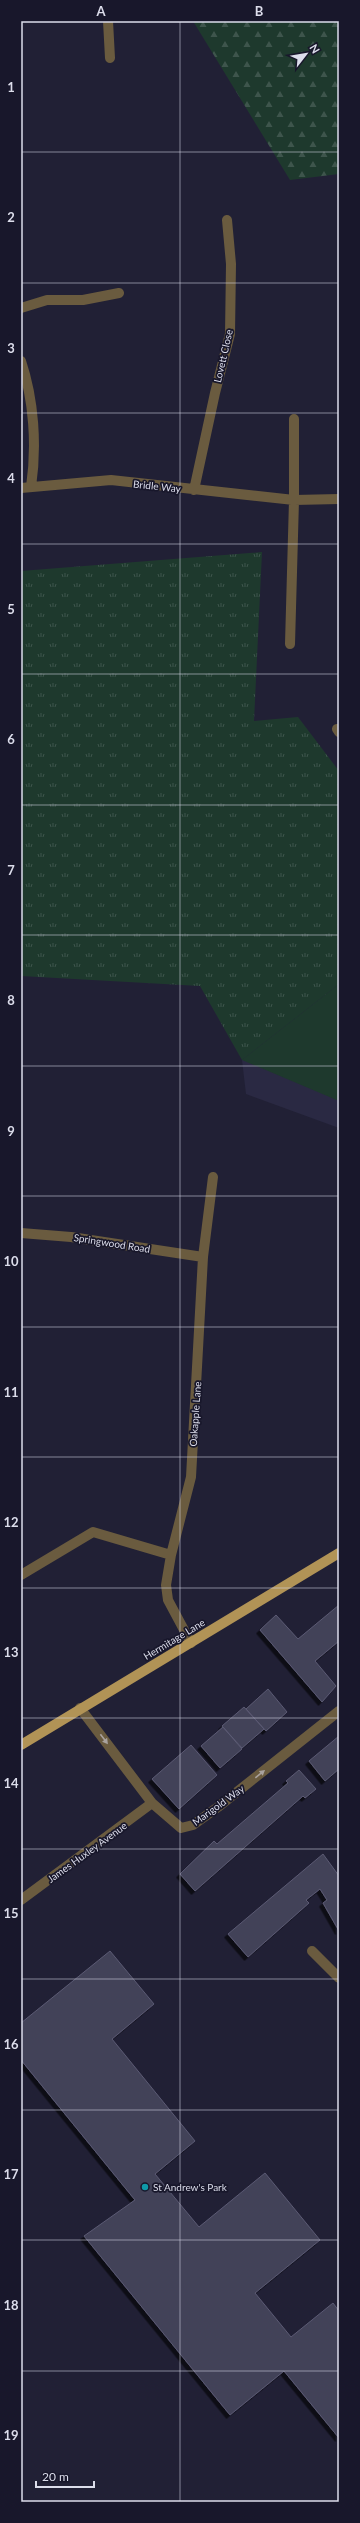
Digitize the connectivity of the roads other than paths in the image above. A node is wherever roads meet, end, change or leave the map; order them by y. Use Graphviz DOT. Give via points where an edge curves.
graph roads {
  1 [pos="108,21"];
  2 [pos="110,58"];
  3 [pos="227,220"];
  4 [pos="120,293"];
  5 [pos="21,308"];
  6 [pos="21,361"];
  7 [pos="294,419"];
  8 [pos="26,487"];
  9 [pos="194,490"];
  10 [pos="339,499"];
  11 [pos="294,500"];
  12 [pos="290,644"];
  13 [pos="213,1177"];
  14 [pos="21,1233"];
  15 [pos="204,1257"];
  16 [pos="339,1553"];
  17 [pos="171,1555"];
  18 [pos="21,1575"];
  19 [pos="191,1643"];
  20 [pos="80,1708"];
  21 [pos="339,1712"];
  22 [pos="21,1744"];
  23 [pos="152,1804"];
  24 [pos="21,1900"];
  25 [pos="312,1951"];
  26 [pos="339,1978"];
  1 -- 2 [label="street"];
  3 -- 9 [label="street, Lovett Close" via="231,264 230,334"];
  4 -- 5 [label="street" via="83,300 47,300"];
  6 -- 8 [label="street" via="26,375 36,454"];
  7 -- 11 [label="street"];
  8 -- 9 [label="street, Bridle Way" via="111,480"];
  9 -- 11 [label="street, Bridle Way"];
  10 -- 11 [label="street, Bridle Way"];
  11 -- 12 [label="street"];
  13 -- 15 [label="street, Oakapple Lane"];
  14 -- 15 [label="street, Springwood Road" via="71,1236"];
  15 -- 17 [label="street, Oakapple Lane" via="191,1477"];
  16 -- 19 [label="main road, Hermitage Lane"];
  17 -- 18 [label="street" via="93,1532"];
  17 -- 19 [label="street, Oakapple Lane" via="166,1585 168,1600"];
  19 -- 20 [label="main road, Hermitage Lane"];
  20 -- 22 [label="main road, Hermitage Lane"];
  20 -- 23 [label="street, Marigold Way, one-way"];
  23 -- 21 [label="street, Marigold Way, one-way" via="181,1828 193,1825"];
  23 -- 24 [label="street, James Huxley Avenue"];
  25 -- 26 [label="street"];
}
